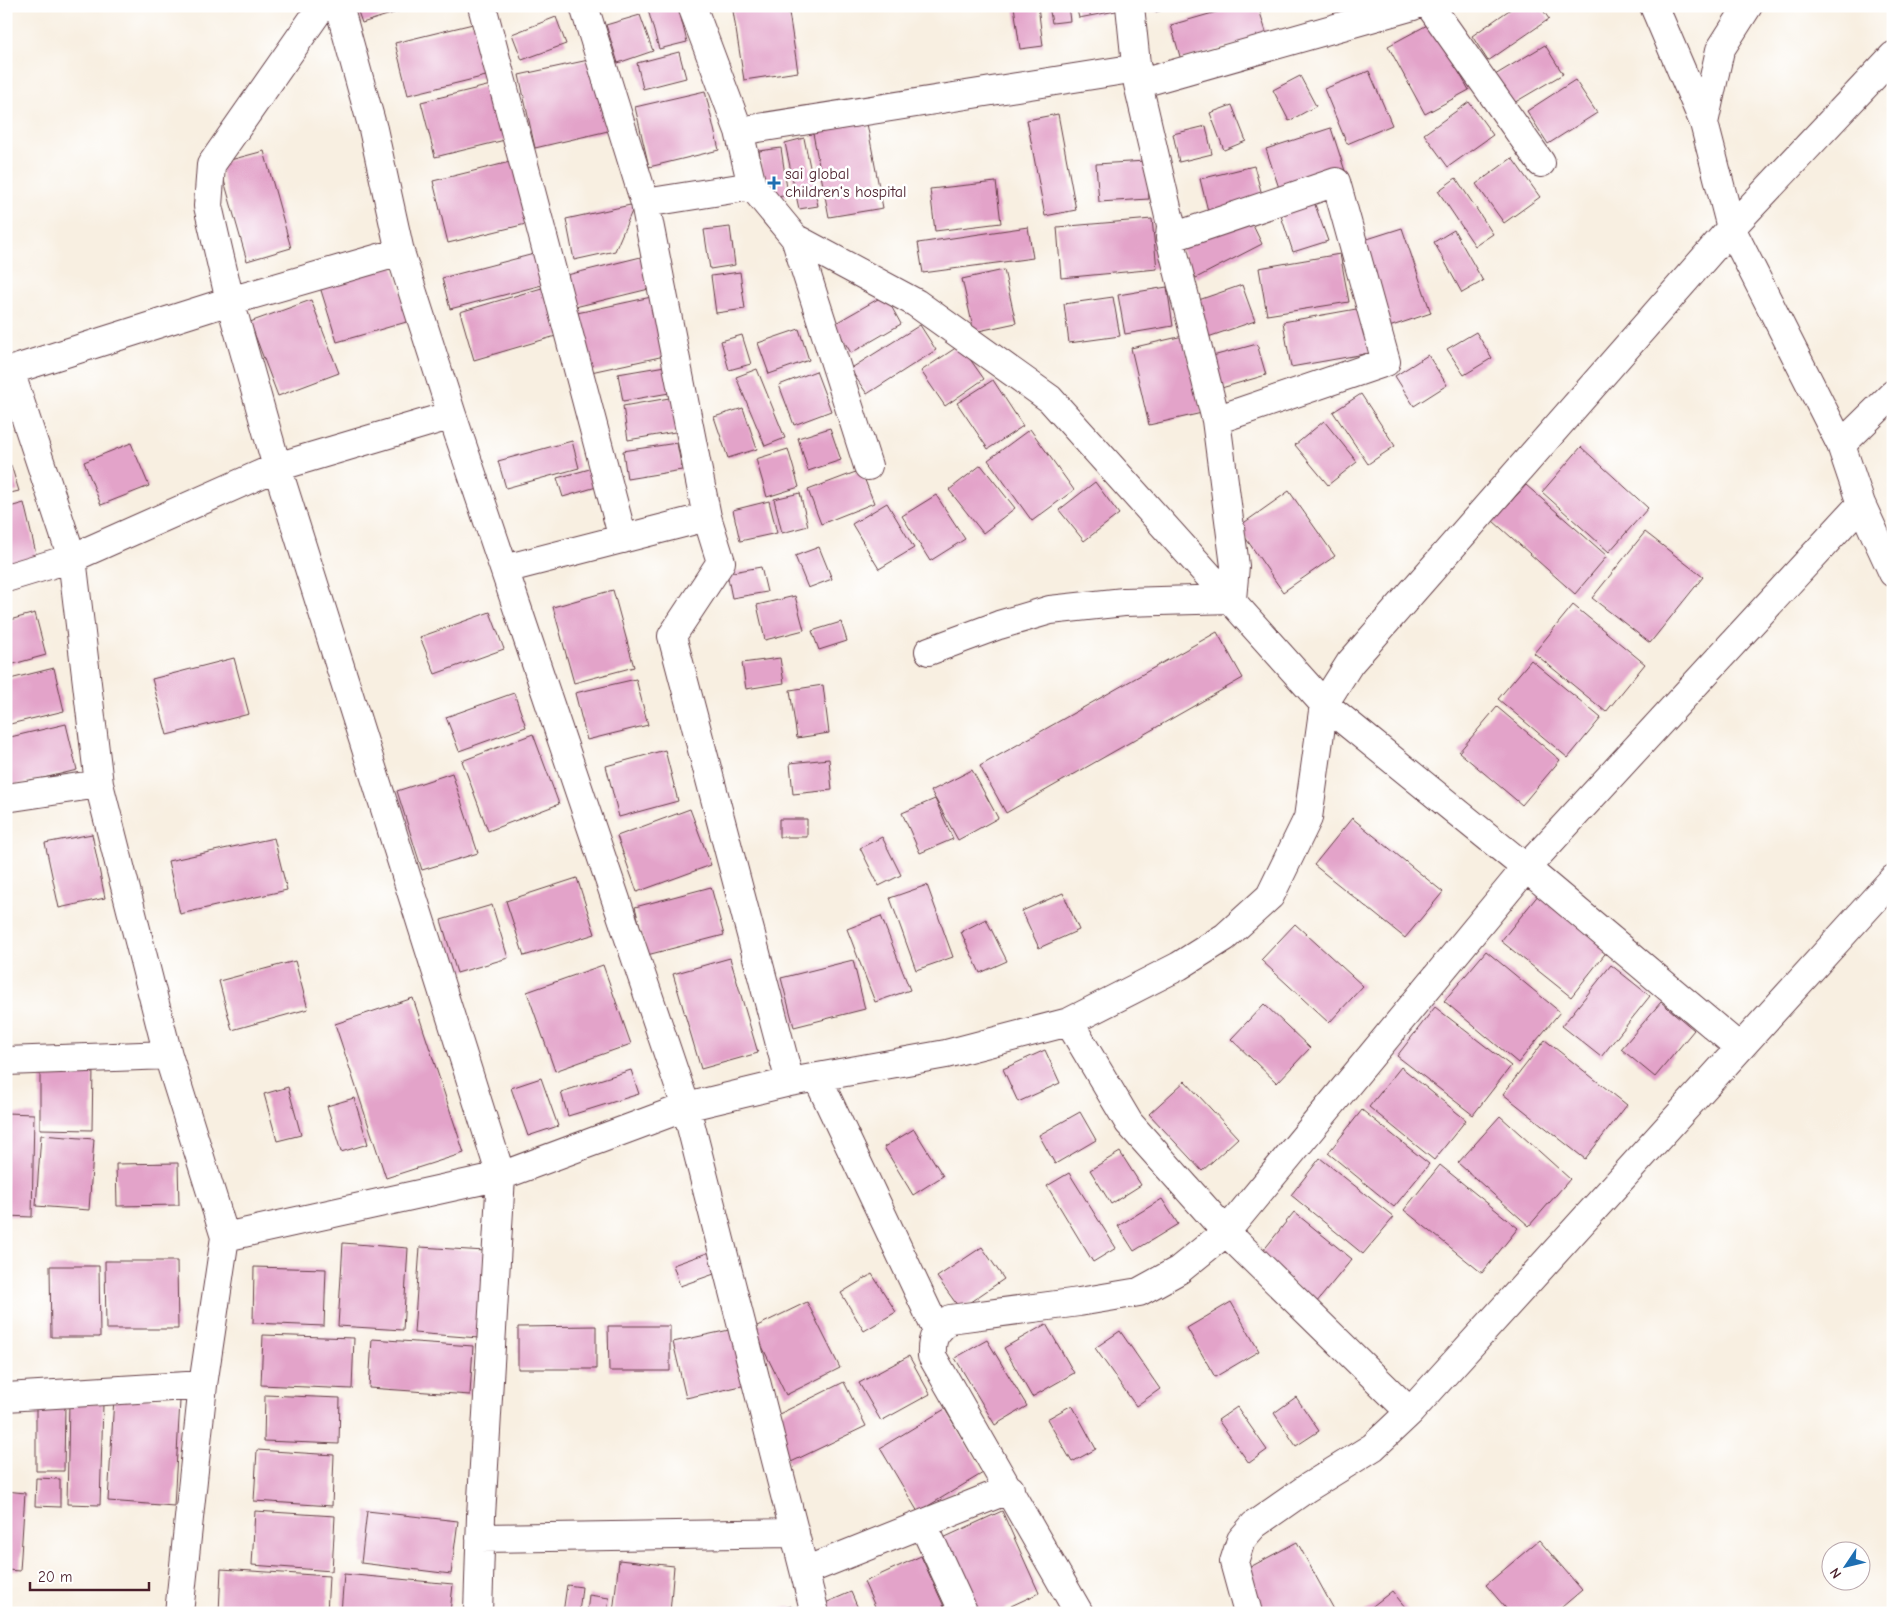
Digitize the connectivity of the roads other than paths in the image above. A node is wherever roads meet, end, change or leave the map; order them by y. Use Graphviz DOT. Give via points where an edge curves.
graph roads {
  1 [pos="322,6"];
  2 [pos="340,6"];
  3 [pos="482,6"];
  4 [pos="584,6"];
  5 [pos="692,6"];
  6 [pos="1130,6"];
  7 [pos="1413,6"];
  8 [pos="1430,6"];
  9 [pos="1654,6"];
  10 [pos="1748,6"];
  11 [pos="1893,56"];
  12 [pos="1138,76"];
  13 [pos="1704,123"];
  14 [pos="739,131"];
  15 [pos="1541,163"];
  16 [pos="752,186"];
  17 [pos="645,203"];
  18 [pos="1731,228"];
  19 [pos="795,238"];
  20 [pos="1170,238"];
  21 [pos="400,252"];
  22 [pos="230,302"];
  23 [pos="8,372"];
  24 [pos="1893,394"];
  25 [pos="452,415"];
  26 [pos="1216,420"];
  27 [pos="1841,446"];
  28 [pos="868,466"];
  29 [pos="277,467"];
  30 [pos="1861,504"];
  31 [pos="707,517"];
  32 [pos="623,540"];
  33 [pos="72,558"];
  34 [pos="505,569"];
  35 [pos="1893,573"];
  36 [pos="6,578"];
  37 [pos="1232,599"];
  38 [pos="930,651"];
  39 [pos="1324,704"];
  40 [pos="99,784"];
  41 [pos="6,798"];
  42 [pos="1526,868"];
  43 [pos="1893,879"];
  44 [pos="1069,1022"];
  45 [pos="1740,1048"];
  46 [pos="168,1055"];
  47 [pos="6,1061"];
  48 [pos="817,1077"];
  49 [pos="790,1082"];
  50 [pos="686,1107"];
  51 [pos="501,1176"];
  52 [pos="1226,1232"];
  53 [pos="225,1238"];
  54 [pos="937,1331"];
  55 [pos="203,1385"];
  56 [pos="6,1398"];
  57 [pos="1410,1412"];
  58 [pos="1010,1489"];
  59 [pos="923,1524"];
  60 [pos="795,1533"];
  61 [pos="480,1538"];
  62 [pos="805,1571"];
  63 [pos="179,1613"];
  64 [pos="478,1613"];
  65 [pos="815,1613"];
  66 [pos="964,1613"];
  67 [pos="1079,1613"];
  68 [pos="1248,1613"];
  1 -- 22 [label="street" via="211,165 208,206"];
  2 -- 21 [label="street"];
  3 -- 32 [label="street"];
  4 -- 17 [label="street"];
  5 -- 14 [label="street"];
  6 -- 12 [label="street"];
  7 -- 12 [label="street"];
  8 -- 15 [label="street"];
  9 -- 13 [label="street"];
  10 -- 13 [label="street" via="1720,50"];
  11 -- 18 [label="street"];
  12 -- 14 [label="street"];
  12 -- 20 [label="street" via="1171,225"];
  13 -- 18 [label="street"];
  14 -- 16 [label="street"];
  16 -- 17 [label="street"];
  16 -- 19 [label="street"];
  17 -- 31 [label="street"];
  18 -- 27 [label="street"];
  18 -- 39 [label="street" via="1350,663"];
  19 -- 28 [label="street"];
  19 -- 37 [label="street" via="916,303 1050,399"];
  20 -- 26 [label="street"];
  20 -- 26 [label="street" via="1336,182 1386,362"];
  21 -- 22 [label="street"];
  21 -- 25 [label="street"];
  22 -- 23 [label="street"];
  22 -- 29 [label="street"];
  23 -- 33 [label="street"];
  24 -- 27 [label="street"];
  25 -- 29 [label="street"];
  25 -- 34 [label="street"];
  26 -- 37 [label="street" via="1235,566"];
  27 -- 30 [label="street"];
  29 -- 33 [label="street"];
  29 -- 51 [label="street"];
  30 -- 35 [label="street"];
  30 -- 42 [label="street"];
  31 -- 32 [label="street"];
  31 -- 49 [label="street" via="721,562 672,636"];
  32 -- 34 [label="street"];
  33 -- 36 [label="street"];
  33 -- 40 [label="street"];
  34 -- 50 [label="street"];
  37 -- 38 [label="street" via="1124,602 1050,610"];
  37 -- 39 [label="street"];
  39 -- 42 [label="street"];
  39 -- 44 [label="street" via="1308,818 1270,896 1225,937 1179,966"];
  40 -- 41 [label="street"];
  40 -- 46 [label="street"];
  42 -- 45 [label="street"];
  42 -- 52 [label="street"];
  43 -- 45 [label="street"];
  44 -- 48 [label="street" via="946,1054"];
  44 -- 52 [label="street" via="1129,1124"];
  45 -- 57 [label="street"];
  46 -- 47 [label="street"];
  46 -- 53 [label="street"];
  48 -- 49 [label="street"];
  48 -- 54 [label="street"];
  49 -- 50 [label="street"];
  50 -- 51 [label="street"];
  50 -- 60 [label="street"];
  51 -- 53 [label="street"];
  51 -- 61 [label="street"];
  52 -- 54 [label="street" via="1179,1270 1139,1292 950,1319"];
  52 -- 57 [label="street"];
  53 -- 55 [label="street"];
  54 -- 58 [label="street" via="932,1356"];
  55 -- 56 [label="street"];
  55 -- 63 [label="street"];
  57 -- 68 [label="street" via="1373,1447 1261,1519 1241,1540 1234,1562"];
  58 -- 59 [label="street"];
  58 -- 67 [label="street"];
  59 -- 62 [label="street"];
  59 -- 66 [label="street"];
  60 -- 61 [label="street"];
  60 -- 62 [label="street"];
  61 -- 64 [label="street"];
  62 -- 65 [label="street"];
}
